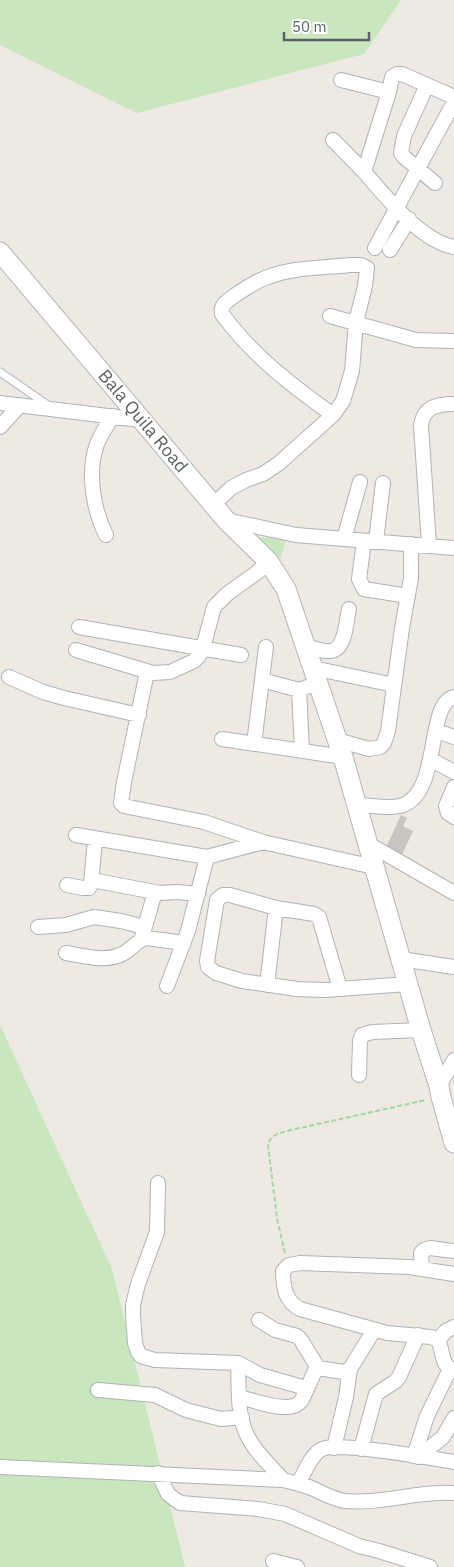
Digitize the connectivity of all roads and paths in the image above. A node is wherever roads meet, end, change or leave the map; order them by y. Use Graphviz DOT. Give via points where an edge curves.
graph roads {
  1 [pos="341,80"];
  2 [pos="427,85"];
  3 [pos="389,92"];
  4 [pos="454,97"];
  5 [pos="454,102"];
  6 [pos="333,140"];
  7 [pos="419,168"];
  8 [pos="364,172"];
  9 [pos="435,183"];
  10 [pos="397,209"];
  11 [pos="409,220"];
  12 [pos="454,246"];
  13 [pos="375,248"];
  14 [pos="390,250"];
  15 [pos="0,252"];
  16 [pos="330,316"];
  17 [pos="356,322"];
  18 [pos="454,340"];
  19 [pos="0,372"];
  20 [pos="0,403"];
  21 [pos="454,404"];
  22 [pos="20,405"];
  23 [pos="53,409"];
  24 [pos="332,415"];
  25 [pos="113,416"];
  26 [pos="141,420"];
  27 [pos="0,427"];
  28 [pos="360,482"];
  29 [pos="383,483"];
  30 [pos="214,504"];
  31 [pos="226,520"];
  32 [pos="106,535"];
  33 [pos="344,539"];
  34 [pos="370,541"];
  35 [pos="411,544"];
  36 [pos="428,545"];
  37 [pos="454,548"];
  38 [pos="268,561"];
  39 [pos="408,596"];
  40 [pos="348,609"];
  41 [pos="79,627"];
  42 [pos="307,646"];
  43 [pos="266,647"];
  44 [pos="203,648"];
  45 [pos="76,650"];
  46 [pos="241,655"];
  47 [pos="147,672"];
  48 [pos="315,676"];
  49 [pos="9,677"];
  50 [pos="262,680"];
  51 [pos="394,686"];
  52 [pos="299,690"];
  53 [pos="454,697"];
  54 [pos="139,715"];
  55 [pos="436,731"];
  56 [pos="454,737"];
  57 [pos="222,739"];
  58 [pos="254,744"];
  59 [pos="340,748"];
  60 [pos="302,750"];
  61 [pos="430,759"];
  62 [pos="454,772"];
  63 [pos="454,787"];
  64 [pos="357,805"];
  65 [pos="454,816"];
  66 [pos="76,836"];
  67 [pos="95,839"];
  68 [pos="263,842"];
  69 [pos="367,843"];
  70 [pos="207,857"];
  71 [pos="374,867"];
  72 [pos="92,880"];
  73 [pos="67,885"];
  74 [pos="155,892"];
  75 [pos="454,893"];
  76 [pos="198,894"];
  77 [pos="276,908"];
  78 [pos="38,928"];
  79 [pos="142,933"];
  80 [pos="184,943"];
  81 [pos="66,953"];
  82 [pos="401,959"];
  83 [pos="454,967"];
  84 [pos="408,984"];
  85 [pos="267,985"];
  86 [pos="167,986"];
  87 [pos="340,988"];
  88 [pos="421,1030"];
  89 [pos="454,1060"];
  90 [pos="359,1075"];
  91 [pos="444,1093"];
  92 [pos="454,1140"];
  93 [pos="158,1183"];
  94 [pos="454,1251"];
  95 [pos="289,1265"];
  96 [pos="422,1268"];
  97 [pos="454,1274"];
  98 [pos="259,1320"];
  99 [pos="454,1327"];
  100 [pos="374,1330"];
  101 [pos="418,1335"];
  102 [pos="438,1340"];
  103 [pos="238,1362"];
  104 [pos="318,1368"];
  105 [pos="350,1368"];
  106 [pos="452,1370"];
  107 [pos="306,1388"];
  108 [pos="98,1390"];
  109 [pos="240,1397"];
  110 [pos="242,1417"];
  111 [pos="454,1418"];
  112 [pos="334,1448"];
  113 [pos="361,1450"];
  114 [pos="416,1456"];
  115 [pos="454,1462"];
  116 [pos="0,1467"];
  117 [pos="158,1473"];
  118 [pos="283,1480"];
  119 [pos="298,1484"];
  120 [pos="454,1493"];
  121 [pos="273,1561"];
  122 [pos="293,1566"];
  123 [pos="430,1567"];
  1 -- 3 [label="street"];
  2 -- 3 [label="street" via="397,74 392,77"];
  2 -- 4 [label="street"];
  2 -- 7 [label="street" via="401,146 404,158"];
  3 -- 8 [label="street"];
  5 -- 7 [label="street"];
  6 -- 8 [label="street"];
  7 -- 9 [label="street"];
  7 -- 10 [label="street"];
  8 -- 10 [label="street"];
  10 -- 11 [label="street"];
  10 -- 13 [label="street"];
  11 -- 12 [label="street" via="444,245"];
  11 -- 14 [label="street"];
  15 -- 26 [label="street, Bala Quila Road"];
  16 -- 17 [label="street"];
  17 -- 18 [label="street" via="416,340"];
  17 -- 24 [label="street" via="349,383 343,401"];
  17 -- 24 [label="street" via="367,276 367,268 361,265 301,270 268,277 222,304 222,314 258,357"];
  19 -- 23 [label="lane"];
  20 -- 22 [label="street"];
  21 -- 36 [label="street" via="432,408 423,416"];
  22 -- 23 [label="street"];
  22 -- 27 [label="street"];
  23 -- 25 [label="street"];
  24 -- 30 [label="street" via="270,470 231,488"];
  25 -- 26 [label="street"];
  25 -- 32 [label="street" via="98,441 92,468 98,514"];
  26 -- 30 [label="street, Bala Quila Road"];
  28 -- 33 [label="street"];
  29 -- 34 [label="street"];
  30 -- 31 [label="street, Bala Quila Road"];
  31 -- 33 [label="street" via="296,535"];
  31 -- 38 [label="street, Bala Quila Road"];
  33 -- 34 [label="street"];
  34 -- 35 [label="street"];
  34 -- 39 [label="street" via="359,579 364,589"];
  35 -- 36 [label="street"];
  35 -- 39 [label="street"];
  36 -- 37 [label="street"];
  38 -- 42 [label="street, Bala Quila Road" via="286,589"];
  38 -- 44 [label="street" via="214,607"];
  39 -- 51 [label="street"];
  40 -- 42 [label="street" via="343,637 336,649 326,651"];
  41 -- 44 [label="street"];
  42 -- 48 [label="street, Bala Quila Road"];
  43 -- 50 [label="street"];
  44 -- 46 [label="street"];
  44 -- 47 [label="street" via="194,661 170,672"];
  45 -- 47 [label="street"];
  47 -- 54 [label="street"];
  48 -- 51 [label="street"];
  48 -- 52 [label="street"];
  48 -- 59 [label="street, Bala Quila Road"];
  49 -- 54 [label="street" via="43,692"];
  50 -- 52 [label="street"];
  50 -- 58 [label="street"];
  51 -- 59 [label="street" via="388,731 380,748"];
  52 -- 60 [label="street"];
  53 -- 55 [label="street" via="444,704"];
  54 -- 68 [label="street" via="121,803 129,808 204,822"];
  55 -- 56 [label="street"];
  55 -- 61 [label="street"];
  57 -- 58 [label="street"];
  58 -- 60 [label="street"];
  59 -- 60 [label="street"];
  59 -- 64 [label="street, Bala Quila Road"];
  61 -- 62 [label="street"];
  61 -- 64 [label="street" via="422,787 406,803 398,806"];
  63 -- 65 [label="street" via="446,806 448,813"];
  64 -- 69 [label="street, Bala Quila Road"];
  66 -- 67 [label="street"];
  67 -- 70 [label="street"];
  67 -- 72 [label="street"];
  68 -- 70 [label="street"];
  68 -- 71 [label="street"];
  69 -- 71 [label="street, Bala Quila Road"];
  69 -- 75 [label="street"];
  70 -- 76 [label="street"];
  71 -- 82 [label="street, Bala Quila Road"];
  72 -- 73 [label="street" via="89,888"];
  72 -- 74 [label="street"];
  74 -- 76 [label="street"];
  74 -- 79 [label="street"];
  76 -- 80 [label="street"];
  77 -- 85 [label="street"];
  77 -- 85 [label="street" via="230,895 219,896 208,952 211,971"];
  77 -- 87 [label="street" via="319,917"];
  78 -- 79 [label="street" via="94,917 121,921"];
  79 -- 80 [label="street" via="152,938"];
  79 -- 81 [label="street" via="128,951 112,959"];
  80 -- 86 [label="street"];
  82 -- 83 [label="street"];
  82 -- 84 [label="street, Bala Quila Road"];
  84 -- 87 [label="street"];
  84 -- 88 [label="street, Bala Quila Road"];
  85 -- 87 [label="street" via="316,990"];
  88 -- 90 [label="street" via="362,1035"];
  88 -- 91 [label="street, Bala Quila Road"];
  89 -- 91 [label="street"];
  91 -- 92 [label="street, Bala Quila Road"];
  91 -- 95 [label="path" via="291,1130 269,1140 280,1237"];
  93 -- 103 [label="street" via="157,1232 133,1305 138,1352 155,1360"];
  94 -- 96 [label="street" via="424,1250 421,1253"];
  95 -- 96 [label="street" via="312,1262"];
  95 -- 100 [label="street" via="283,1271 283,1282 294,1306"];
  96 -- 97 [label="street"];
  98 -- 104 [label="street" via="302,1340"];
  99 -- 102 [label="street"];
  100 -- 101 [label="street"];
  100 -- 105 [label="street"];
  101 -- 102 [label="street"];
  101 -- 113 [label="street" via="399,1377 376,1394"];
  102 -- 106 [label="street" via="443,1362"];
  103 -- 107 [label="street" via="260,1375"];
  103 -- 109 [label="street"];
  104 -- 105 [label="street" via="344,1372"];
  104 -- 107 [label="street"];
  105 -- 112 [label="street"];
  106 -- 114 [label="street" via="427,1416"];
  107 -- 109 [label="street" via="302,1400 292,1407"];
  108 -- 110 [label="street" via="155,1395 186,1410 221,1419"];
  109 -- 110 [label="street"];
  110 -- 118 [label="street" via="250,1441"];
  111 -- 114 [label="street" via="443,1437"];
  112 -- 113 [label="street"];
  112 -- 119 [label="street" via="316,1453"];
  113 -- 114 [label="street"];
  114 -- 115 [label="street"];
  116 -- 117 [label="street"];
  117 -- 118 [label="street"];
  117 -- 123 [label="street" via="168,1494 180,1503 285,1514 359,1546"];
  118 -- 119 [label="street"];
  119 -- 120 [label="street" via="333,1498 355,1501 377,1501 428,1492"];
  121 -- 122 [label="street"];
}
